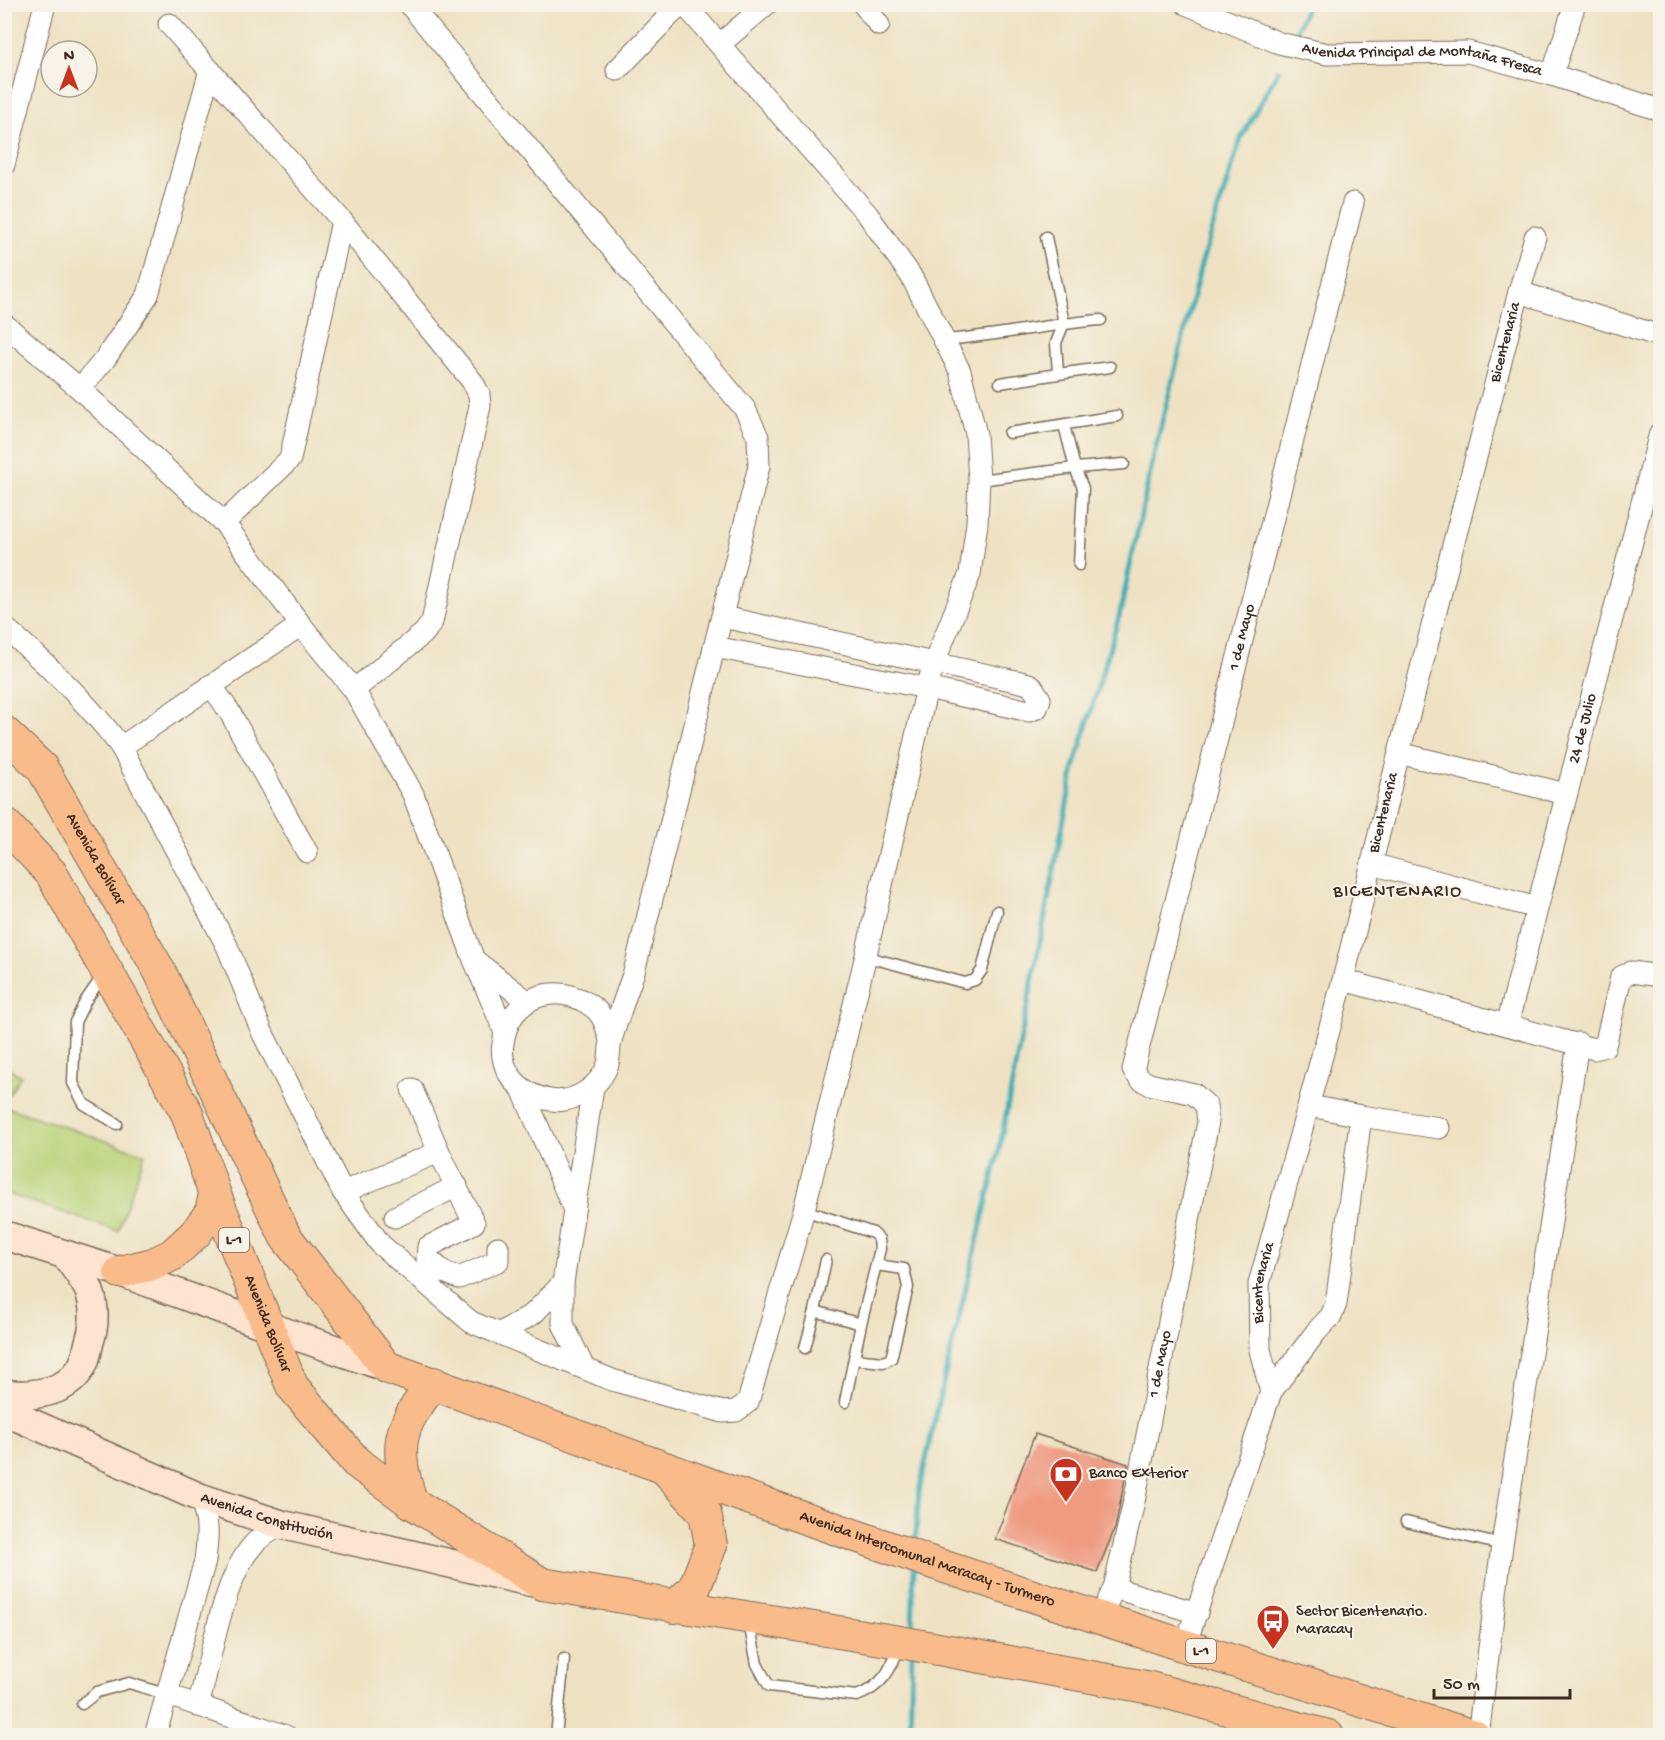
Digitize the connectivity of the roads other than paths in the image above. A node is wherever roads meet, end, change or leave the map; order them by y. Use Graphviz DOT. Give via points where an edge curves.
graph roads {
  1 [pos="45,4"];
  2 [pos="409,4"];
  3 [pos="683,4"];
  4 [pos="767,4"];
  5 [pos="863,4"];
  6 [pos="1186,4"];
  7 [pos="1575,4"];
  8 [pos="170,24"];
  9 [pos="879,25"];
  10 [pos="720,44"];
  11 [pos="210,70"];
  12 [pos="617,70"];
  13 [pos="1552,75"];
  14 [pos="1659,105"];
  15 [pos="4,165"];
  16 [pos="1353,203"];
  17 [pos="342,221"];
  18 [pos="1046,237"];
  19 [pos="1535,237"];
  20 [pos="1519,292"];
  21 [pos="1101,320"];
  22 [pos="1064,323"];
  23 [pos="4,324"];
  24 [pos="1660,336"];
  25 [pos="944,340"];
  26 [pos="1110,367"];
  27 [pos="1058,374"];
  28 [pos="1000,383"];
  29 [pos="80,390"];
  30 [pos="1117,416"];
  31 [pos="1064,425"];
  32 [pos="1660,433"];
  33 [pos="1009,434"];
  34 [pos="1124,464"];
  35 [pos="1075,468"];
  36 [pos="979,480"];
  37 [pos="224,523"];
  38 [pos="1079,565"];
  39 [pos="723,617"];
  40 [pos="301,625"];
  41 [pos="4,627"];
  42 [pos="714,647"];
  43 [pos="934,663"];
  44 [pos="211,685"];
  45 [pos="927,688"];
  46 [pos="354,690"];
  47 [pos="4,732"];
  48 [pos="121,747"];
  49 [pos="1399,753"];
  50 [pos="1566,794"];
  51 [pos="4,823"];
  52 [pos="307,852"];
  53 [pos="1372,864"];
  54 [pos="1537,908"];
  55 [pos="997,911"];
  56 [pos="866,955"];
  57 [pos="474,960"];
  58 [pos="106,971"];
  59 [pos="634,972"];
  60 [pos="1660,976"];
  61 [pos="1343,980"];
  62 [pos="527,1001"];
  63 [pos="596,1009"];
  64 [pos="1508,1025"];
  65 [pos="504,1030"];
  66 [pos="610,1041"];
  67 [pos="1578,1043"];
  68 [pos="593,1087"];
  69 [pos="412,1089"];
  70 [pos="522,1089"];
  71 [pos="1310,1106"];
  72 [pos="1362,1116"];
  73 [pos="117,1124"];
  74 [pos="1439,1128"];
  75 [pos="439,1152"];
  76 [pos="457,1186"];
  77 [pos="343,1192"];
  78 [pos="215,1195"];
  79 [pos="804,1210"];
  80 [pos="574,1211"];
  81 [pos="394,1217"];
  82 [pos="4,1235"];
  83 [pos="498,1247"];
  84 [pos="66,1255"];
  85 [pos="826,1260"];
  86 [pos="876,1265"];
  87 [pos="120,1272"];
  88 [pos="563,1283"];
  89 [pos="815,1311"];
  90 [pos="861,1324"];
  91 [pos="270,1327"];
  92 [pos="500,1333"];
  93 [pos="805,1348"];
  94 [pos="854,1359"];
  95 [pos="386,1367"];
  96 [pos="584,1368"];
  97 [pos="434,1383"];
  98 [pos="1271,1392"];
  99 [pos="4,1394"];
  100 [pos="845,1402"];
  101 [pos="4,1411"];
  102 [pos="664,1468"];
  103 [pos="201,1498"];
  104 [pos="411,1502"];
  105 [pos="1406,1522"];
  106 [pos="283,1524"];
  107 [pos="1502,1545"];
  108 [pos="542,1584"];
  109 [pos="1114,1588"];
  110 [pos="674,1607"];
  111 [pos="1197,1612"];
  112 [pos="748,1616"];
  113 [pos="1100,1618"];
  114 [pos="904,1642"];
  115 [pos="1185,1646"];
  116 [pos="564,1659"];
  117 [pos="172,1674"];
  118 [pos="205,1680"];
  119 [pos="168,1695"];
  120 [pos="82,1704"];
  121 [pos="198,1706"];
  122 [pos="241,1728"];
  123 [pos="155,1736"];
  124 [pos="286,1736"];
  125 [pos="556,1736"];
  126 [pos="1328,1736"];
  127 [pos="1476,1736"];
  1 -- 15 [label="street"];
  2 -- 39 [label="street" via="746,409 758,437 759,466"];
  3 -- 10 [label="street"];
  3 -- 12 [label="street"];
  4 -- 10 [label="street"];
  5 -- 9 [label="street"];
  6 -- 13 [label="street, Avenida Principal de Montaña Fresca" via="1279,43 1327,54 1468,52"];
  7 -- 13 [label="street"];
  8 -- 11 [label="street"];
  10 -- 25 [label="street" via="868,215 910,276"];
  11 -- 17 [label="street"];
  11 -- 29 [label="street" via="148,295"];
  13 -- 14 [label="street, Avenida Principal de Montaña Fresca"];
  16 -- 109 [label="street, 1 de Mayo" via="1133,1070 1149,1084 1194,1094 1206,1105 1208,1122 1138,1485"];
  17 -- 37 [label="street" via="290,459"];
  17 -- 46 [label="street" via="472,381 480,406 432,622 424,633"];
  18 -- 22 [label="lane"];
  19 -- 20 [label="street, Bicentenaria"];
  20 -- 24 [label="street"];
  20 -- 49 [label="street, Bicentenaria"];
  21 -- 22 [label="lane"];
  22 -- 25 [label="lane"];
  22 -- 27 [label="lane" via="1056,343"];
  23 -- 29 [label="street"];
  25 -- 36 [label="street" via="960,370 976,434"];
  26 -- 27 [label="lane"];
  27 -- 28 [label="lane"];
  29 -- 37 [label="street"];
  30 -- 31 [label="lane"];
  31 -- 33 [label="lane"];
  31 -- 35 [label="lane"];
  32 -- 50 [label="street, 24 de Julio"];
  34 -- 35 [label="lane"];
  35 -- 36 [label="lane"];
  35 -- 38 [label="lane" via="1083,488"];
  36 -- 43 [label="street" via="970,574"];
  37 -- 40 [label="street"];
  39 -- 42 [label="street"];
  39 -- 43 [label="street"];
  40 -- 44 [label="street"];
  40 -- 46 [label="street"];
  41 -- 48 [label="street" via="32,650"];
  42 -- 45 [label="street"];
  42 -- 59 [label="street"];
  43 -- 45 [label="street"];
  43 -- 45 [label="street" via="1030,685 1040,699 1037,708 1029,711"];
  44 -- 48 [label="street"];
  44 -- 52 [label="street"];
  45 -- 56 [label="street"];
  46 -- 57 [label="street" via="413,794"];
  47 -- 95 [label="main road, Avenida Bolívar" via="42,768 159,970 285,1236"];
  48 -- 77 [label="street" via="227,946 262,1032"];
  49 -- 50 [label="street"];
  49 -- 53 [label="street, Bicentenaria"];
  50 -- 54 [label="street, 24 de Julio"];
  51 -- 58 [label="main road, Avenida Bolívar / L-1" via="51,873"];
  53 -- 54 [label="street"];
  53 -- 61 [label="street, Bicentenaria"];
  54 -- 64 [label="street, 24 de Julio"];
  55 -- 56 [label="lane" via="982,970 975,980 964,983"];
  56 -- 79 [label="street"];
  57 -- 62 [label="street"];
  57 -- 65 [label="street"];
  58 -- 73 [label="lane" via="75,1022 73,1083 84,1104"];
  58 -- 78 [label="main road, Avenida Bolívar / L-1" via="187,1113"];
  59 -- 63 [label="street"];
  59 -- 66 [label="street"];
  60 -- 67 [label="street" via="1631,972 1621,977 1605,1046 1594,1049"];
  61 -- 64 [label="street"];
  61 -- 71 [label="street, Bicentenaria"];
  62 -- 63 [label="street" via="544,994 572,995"];
  62 -- 65 [label="street"];
  63 -- 66 [label="street" via="606,1024"];
  64 -- 67 [label="street"];
  65 -- 70 [label="street" via="502,1052 508,1072"];
  66 -- 68 [label="street" via="608,1065"];
  67 -- 107 [label="street"];
  68 -- 70 [label="street" via="577,1097 558,1101 539,1098"];
  68 -- 80 [label="street"];
  69 -- 75 [label="street"];
  70 -- 80 [label="street"];
  71 -- 72 [label="street"];
  71 -- 98 [label="street, Bicentenaria" via="1259,1284 1260,1350"];
  72 -- 74 [label="street"];
  72 -- 98 [label="street" via="1336,1304 1331,1316"];
  75 -- 76 [label="street"];
  75 -- 77 [label="street"];
  76 -- 81 [label="street"];
  76 -- 83 [label="street" via="474,1223 428,1247 427,1258 459,1278 498,1261"];
  77 -- 92 [label="street" via="381,1245 471,1322"];
  78 -- 87 [label="main road" via="211,1212 172,1255"];
  78 -- 91 [label="main road, Avenida Bolívar / L-1"];
  79 -- 86 [label="lane" via="873,1233 879,1239 880,1249"];
  79 -- 96 [label="street" via="748,1402 736,1411 723,1412"];
  80 -- 88 [label="street"];
  82 -- 84 [label="street"];
  84 -- 87 [label="street"];
  84 -- 99 [label="street" via="89,1290 93,1309 93,1331 84,1363 73,1379 48,1393"];
  85 -- 89 [label="lane"];
  86 -- 90 [label="lane"];
  86 -- 94 [label="lane" via="904,1269 908,1287 891,1359"];
  87 -- 91 [label="street"];
  88 -- 92 [label="street" via="533,1314"];
  88 -- 96 [label="street" via="563,1324"];
  89 -- 90 [label="lane"];
  89 -- 93 [label="lane"];
  90 -- 94 [label="lane"];
  91 -- 95 [label="street"];
  91 -- 104 [label="main road, Avenida Bolívar / L-1" via="292,1386 356,1462"];
  92 -- 96 [label="street"];
  94 -- 100 [label="lane"];
  95 -- 97 [label="main road, Avenida Intercomunal Maracay - Turmero / L-1"];
  97 -- 102 [label="main road, Avenida Intercomunal Maracay - Turmero / L-1"];
  97 -- 104 [label="main road" via="403,1428 402,1471"];
  98 -- 111 [label="street"];
  101 -- 103 [label="street, Avenida Constitución"];
  102 -- 110 [label="main road" via="705,1513 711,1545 694,1589"];
  102 -- 113 [label="main road, Avenida Intercomunal Maracay - Turmero / L-1"];
  103 -- 106 [label="street, Avenida Constitución"];
  103 -- 117 [label="street" via="209,1532 205,1561"];
  104 -- 108 [label="main road, Avenida Bolívar / L-1"];
  105 -- 107 [label="lane"];
  106 -- 108 [label="street, Avenida Constitución"];
  106 -- 118 [label="street" via="260,1538 237,1569 213,1638"];
  107 -- 127 [label="street"];
  108 -- 110 [label="main road, L-1"];
  109 -- 111 [label="street"];
  109 -- 113 [label="street, 1 de Mayo"];
  110 -- 112 [label="main road, L-1"];
  111 -- 115 [label="street"];
  112 -- 114 [label="main road, L-1"];
  112 -- 114 [label="lane" via="757,1664 769,1686 856,1696 867,1692 891,1670"];
  113 -- 115 [label="main road, Avenida Intercomunal Maracay - Turmero / L-1"];
  114 -- 126 [label="main road, L-1" via="1146,1687"];
  115 -- 127 [label="main road, Avenida Intercomunal Maracay - Turmero / L-1"];
  116 -- 125 [label="lane"];
  117 -- 118 [label="street"];
  117 -- 119 [label="street"];
  118 -- 121 [label="street"];
  119 -- 120 [label="lane" via="129,1683 97,1692"];
  119 -- 121 [label="street"];
  119 -- 123 [label="street"];
  121 -- 122 [label="street"];
  122 -- 124 [label="street"];
}
